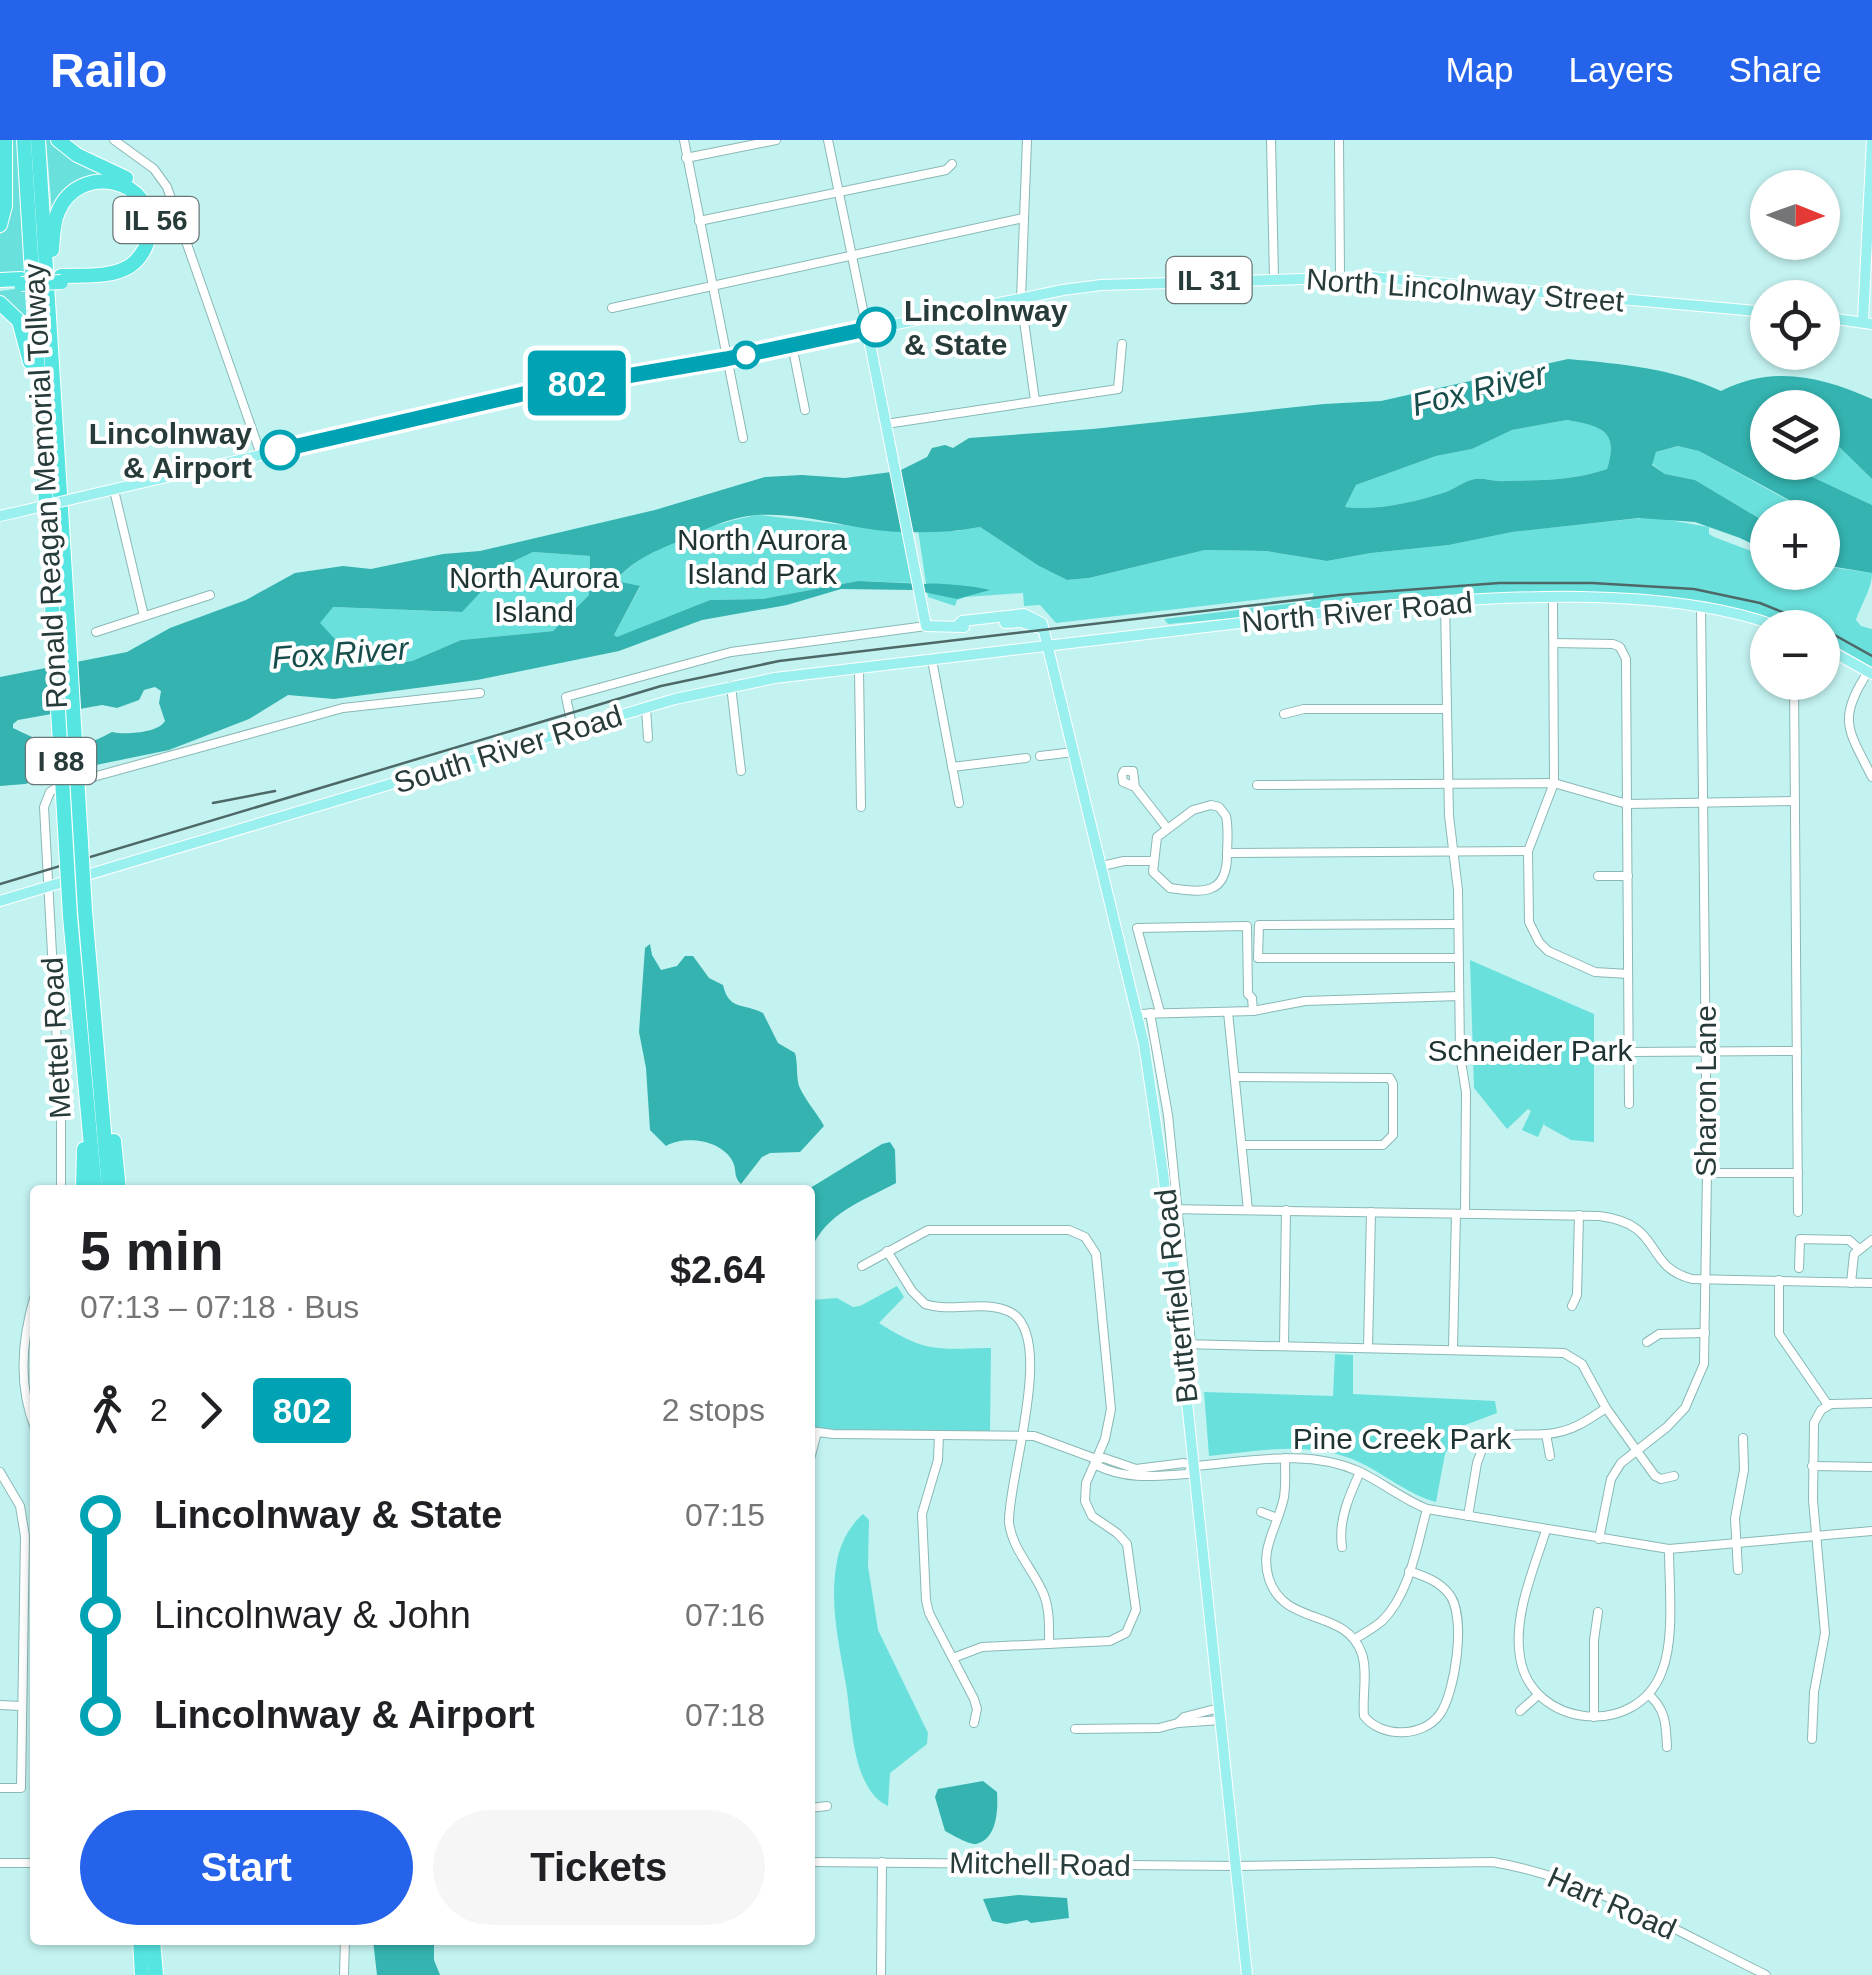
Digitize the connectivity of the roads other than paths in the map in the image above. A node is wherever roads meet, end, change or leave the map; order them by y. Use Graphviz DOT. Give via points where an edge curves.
graph roads {
  1 [pos="5,140"];
  2 [pos="24,140"];
  3 [pos="38,140"];
  4 [pos="58,140"];
  5 [pos="114,140"];
  6 [pos="684,140"];
  7 [pos="776,140"];
  8 [pos="828,140"];
  9 [pos="1027,140"];
  10 [pos="1271,140"];
  11 [pos="1339,140"];
  12 [pos="1872,140"];
  13 [pos="686,158"];
  14 [pos="952,164"];
  15 [pos="1871,164"];
  16 [pos="839,192"];
  17 [pos="1023,218"];
  18 [pos="698,221"];
  19 [pos="0,225"];
  20 [pos="852,255"];
  21 [pos="1340,277"];
  22 [pos="62,279"];
  23 [pos="1274,279"];
  24 [pos="0,283"];
  25 [pos="712,284"];
  26 [pos="48,295"];
  27 [pos="1021,298"];
  28 [pos="0,303"];
  29 [pos="612,308"];
  30 [pos="1750,310"];
  31 [pos="1840,319"];
  32 [pos="1868,322"];
  33 [pos="867,330"];
  34 [pos="1122,344"];
  35 [pos="792,346"];
  36 [pos="726,359"];
  37 [pos="1035,402"];
  38 [pos="805,410"];
  39 [pos="886,424"];
  40 [pos="42,431"];
  41 [pos="744,438"];
  42 [pos="260,455"];
  43 [pos="114,490"];
  44 [pos="0,516"];
  45 [pos="210,595"];
  46 [pos="1553,599"];
  47 [pos="1445,602"];
  48 [pos="60,606"];
  49 [pos="1701,606"];
  50 [pos="144,616"];
  51 [pos="1750,616"];
  52 [pos="926,626"];
  53 [pos="1037,627"];
  54 [pos="96,632"];
  55 [pos="1554,644"];
  56 [pos="1049,646"];
  57 [pos="1019,649"];
  58 [pos="1840,656"];
  59 [pos="932,660"];
  60 [pos="859,670"];
  61 [pos="1870,673"];
  62 [pos="732,686"];
  63 [pos="480,693"];
  64 [pos="1794,700"];
  65 [pos="646,708"];
  66 [pos="1446,710"];
  67 [pos="1284,714"];
  68 [pos="573,730"];
  69 [pos="648,738"];
  70 [pos="1074,752"];
  71 [pos="1040,756"];
  72 [pos="1026,758"];
  73 [pos="952,767"];
  74 [pos="741,771"];
  75 [pos="1872,777"];
  76 [pos="1554,782"];
  77 [pos="1448,783"];
  78 [pos="1257,785"];
  79 [pos="1135,787"];
  80 [pos="1703,802"];
  81 [pos="1794,802"];
  82 [pos="959,803"];
  83 [pos="1627,804"];
  84 [pos="862,807"];
  85 [pos="1167,828"];
  86 [pos="1528,851"];
  87 [pos="1227,852"];
  88 [pos="1454,852"];
  89 [pos="1152,861"];
  90 [pos="1102,866"];
  91 [pos="1598,876"];
  92 [pos="1628,876"];
  93 [pos="48,887"];
  94 [pos="0,901"];
  95 [pos="77,914"];
  96 [pos="1458,924"];
  97 [pos="86,939"];
  98 [pos="1458,958"];
  99 [pos="1628,974"];
  100 [pos="1459,996"];
  101 [pos="1155,1012"];
  102 [pos="1228,1012"];
  103 [pos="1253,1012"];
  104 [pos="1137,1014"];
  105 [pos="1706,1051"];
  106 [pos="1797,1051"];
  107 [pos="1629,1052"];
  108 [pos="1234,1077"];
  109 [pos="1629,1104"];
  110 [pos="88,1109"];
  111 [pos="1242,1145"];
  112 [pos="1798,1172"];
  113 [pos="1707,1173"];
  114 [pos="61,1185"];
  115 [pos="83,1185"];
  116 [pos="95,1185"];
  117 [pos="109,1185"];
  118 [pos="119,1185"];
  119 [pos="1172,1209"];
  120 [pos="1248,1210"];
  121 [pos="1286,1210"];
  122 [pos="1371,1212"];
  123 [pos="1798,1212"];
  124 [pos="1461,1214"];
  125 [pos="1579,1215"];
  126 [pos="1872,1240"];
  127 [pos="1858,1248"];
  128 [pos="888,1251"];
  129 [pos="862,1266"];
  130 [pos="1798,1268"];
  131 [pos="1705,1280"];
  132 [pos="1778,1280"];
  133 [pos="1851,1282"];
  134 [pos="1872,1283"];
  135 [pos="1572,1306"];
  136 [pos="30,1316"];
  137 [pos="1705,1333"];
  138 [pos="1647,1342"];
  139 [pos="1186,1344"];
  140 [pos="1284,1346"];
  141 [pos="1368,1348"];
  142 [pos="1453,1350"];
  143 [pos="1872,1403"];
  144 [pos="1828,1405"];
  145 [pos="1606,1408"];
  146 [pos="30,1412"];
  147 [pos="815,1432"];
  148 [pos="1546,1434"];
  149 [pos="939,1435"];
  150 [pos="1023,1435"];
  151 [pos="1743,1438"];
  152 [pos="1636,1450"];
  153 [pos="1550,1456"];
  154 [pos="1096,1458"];
  155 [pos="1285,1458"];
  156 [pos="1194,1466"];
  157 [pos="1812,1466"];
  158 [pos="1872,1467"];
  159 [pos="0,1472"];
  160 [pos="1360,1472"];
  161 [pos="1674,1476"];
  162 [pos="1427,1509"];
  163 [pos="1261,1512"];
  164 [pos="1468,1516"];
  165 [pos="1277,1518"];
  166 [pos="1546,1530"];
  167 [pos="1872,1531"];
  168 [pos="1816,1534"];
  169 [pos="30,1536"];
  170 [pos="1599,1538"];
  171 [pos="1737,1544"];
  172 [pos="1342,1548"];
  173 [pos="1670,1549"];
  174 [pos="1738,1570"];
  175 [pos="1409,1571"];
  176 [pos="1598,1612"];
  177 [pos="1126,1632"];
  178 [pos="1355,1640"];
  179 [pos="1136,1642"];
  180 [pos="1049,1644"];
  181 [pos="953,1658"];
  182 [pos="1648,1694"];
  183 [pos="1537,1696"];
  184 [pos="0,1705"];
  185 [pos="20,1706"];
  186 [pos="1520,1711"];
  187 [pos="1220,1714"];
  188 [pos="1594,1718"];
  189 [pos="974,1723"];
  190 [pos="1075,1728"];
  191 [pos="1812,1739"];
  192 [pos="1667,1747"];
  193 [pos="0,1788"];
  194 [pos="827,1806"];
  195 [pos="815,1807"];
  196 [pos="815,1862"];
  197 [pos="882,1862"];
  198 [pos="0,1863"];
  199 [pos="30,1863"];
  200 [pos="1236,1866"];
  201 [pos="1270,1866"];
  202 [pos="140,1945"];
  203 [pos="154,1945"];
  204 [pos="344,1945"];
  205 [pos="142,1975"];
  206 [pos="156,1975"];
  207 [pos="344,1975"];
  208 [pos="881,1975"];
  209 [pos="1248,1975"];
  210 [pos="1766,1975"];
  1 -- 19 [label="highway"];
  2 -- 40 [label="highway, Ronald Reagan Memorial Tollway / I 88"];
  3 -- 26 [label="highway, Ronald Reagan Memorial Tollway / I 88"];
  4 -- 22 [label="highway, IL 56" via="132,182 156,218 152,247 138,267 112,279"];
  5 -- 42 [label="street" via="167,187"];
  6 -- 13 [label="street"];
  7 -- 13 [label="street"];
  8 -- 16 [label="street"];
  9 -- 17 [label="street"];
  10 -- 23 [label="street"];
  11 -- 21 [label="street"];
  12 -- 15 [label="main road"];
  13 -- 18 [label="street"];
  14 -- 16 [label="street"];
  15 -- 32 [label="main road"];
  16 -- 18 [label="street"];
  16 -- 20 [label="street"];
  17 -- 20 [label="street"];
  17 -- 27 [label="street"];
  18 -- 25 [label="street"];
  20 -- 25 [label="street"];
  20 -- 33 [label="street"];
  21 -- 23 [label="main road, North Lincolnway Street / IL 31"];
  21 -- 30 [label="main road, North Lincolnway Street / IL 31"];
  22 -- 24 [label="highway, IL 56, bridge"];
  22 -- 26 [label="highway" via="118,271 140,256 148,241 148,214 125,184 90,182 64,202 53,235"];
  23 -- 27 [label="main road, North Lincolnway Street / IL 31" via="1126,283"];
  25 -- 29 [label="street"];
  25 -- 36 [label="street"];
  26 -- 48 [label="highway, Ronald Reagan Memorial Tollway / I 88"];
  27 -- 33 [label="main road, North Lincolnway Street / IL 31"];
  27 -- 37 [label="street"];
  28 -- 40 [label="highway" via="24,331"];
  31 -- 32 [label="main road"];
  33 -- 35 [label="main road, IL 31"];
  33 -- 39 [label="main road"];
  34 -- 37 [label="street" via="1120,388"];
  35 -- 36 [label="main road, IL 31"];
  35 -- 38 [label="street"];
  36 -- 41 [label="street"];
  36 -- 42 [label="main road, IL 31" via="527,393"];
  37 -- 39 [label="street"];
  39 -- 52 [label="main road"];
  40 -- 48 [label="highway, Ronald Reagan Memorial Tollway / I 88"];
  42 -- 43 [label="main road, IL 31"];
  43 -- 44 [label="main road, IL 31, bridge"];
  43 -- 50 [label="street"];
  45 -- 50 [label="street"];
  46 -- 47 [label="main road, North River Road"];
  46 -- 49 [label="main road, North River Road"];
  46 -- 55 [label="street"];
  47 -- 56 [label="main road, North River Road"];
  47 -- 66 [label="street"];
  48 -- 95 [label="highway, Ronald Reagan Memorial Tollway / I 88, bridge"];
  49 -- 51 [label="main road, North River Road"];
  49 -- 80 [label="street, Sharon Lane"];
  50 -- 54 [label="street"];
  52 -- 53 [label="main road" via="1024,614 1038,619"];
  52 -- 68 [label="street" via="731,652 566,696"];
  53 -- 56 [label="main road, Butterfield Road"];
  53 -- 57 [label="main road"];
  55 -- 76 [label="street"];
  55 -- 83 [label="street" via="1620,646 1626,659"];
  56 -- 57 [label="main road, North River Road"];
  56 -- 70 [label="main road, Butterfield Road"];
  57 -- 59 [label="main road, North River Road"];
  58 -- 61 [label="main road"];
  59 -- 60 [label="main road, South River Road"];
  59 -- 73 [label="street"];
  60 -- 62 [label="main road, South River Road"];
  60 -- 84 [label="street"];
  61 -- 75 [label="street" via="1850,702 1849,724"];
  62 -- 65 [label="main road, South River Road"];
  62 -- 74 [label="street"];
  63 -- 93 [label="street, Mettel Road" via="342,708 50,792 44,807"];
  64 -- 81 [label="street"];
  65 -- 68 [label="main road, South River Road"];
  65 -- 69 [label="street"];
  66 -- 67 [label="street"];
  66 -- 77 [label="street"];
  68 -- 93 [label="main road, South River Road"];
  70 -- 71 [label="street"];
  70 -- 90 [label="main road, Butterfield Road"];
  72 -- 73 [label="street"];
  73 -- 82 [label="street"];
  76 -- 77 [label="street"];
  76 -- 83 [label="street"];
  76 -- 86 [label="street"];
  77 -- 78 [label="street"];
  77 -- 88 [label="street"];
  79 -- 85 [label="street"];
  80 -- 81 [label="street"];
  80 -- 83 [label="street"];
  80 -- 105 [label="street, Sharon Lane"];
  81 -- 106 [label="street"];
  83 -- 92 [label="street"];
  85 -- 87 [label="street" via="1200,807 1219,807 1226,816"];
  85 -- 89 [label="street" via="1157,837"];
  86 -- 88 [label="street"];
  86 -- 99 [label="street" via="1527,912 1539,942 1582,968"];
  87 -- 88 [label="street"];
  87 -- 89 [label="street" via="1226,876 1210,889 1170,888 1153,872"];
  88 -- 96 [label="street"];
  89 -- 90 [label="street"];
  90 -- 104 [label="main road, Butterfield Road"];
  91 -- 92 [label="street"];
  92 -- 99 [label="street"];
  93 -- 94 [label="main road, South River Road"];
  93 -- 114 [label="street, Mettel Road"];
  95 -- 97 [label="highway, Ronald Reagan Memorial Tollway / I 88"];
  95 -- 110 [label="highway, Ronald Reagan Memorial Tollway / I 88"];
  96 -- 98 [label="street"];
  96 -- 98 [label="street" via="1259,925 1258,958"];
  97 -- 117 [label="highway, Ronald Reagan Memorial Tollway / I 88"];
  97 -- 118 [label="highway, I 88" via="93,946"];
  98 -- 100 [label="street"];
  99 -- 107 [label="street"];
  100 -- 103 [label="street" via="1305,1001"];
  100 -- 124 [label="street" via="1466,1092"];
  101 -- 102 [label="street"];
  101 -- 103 [label="street" via="1138,928 1247,926"];
  101 -- 104 [label="street"];
  101 -- 119 [label="street"];
  102 -- 103 [label="street"];
  102 -- 108 [label="street"];
  104 -- 119 [label="main road, Butterfield Road"];
  105 -- 106 [label="street"];
  105 -- 107 [label="street"];
  105 -- 113 [label="street, Sharon Lane"];
  106 -- 112 [label="street"];
  107 -- 109 [label="street"];
  108 -- 111 [label="street"];
  108 -- 111 [label="street" via="1390,1078 1393,1084 1393,1132 1386,1143"];
  110 -- 115 [label="highway, I 88"];
  110 -- 116 [label="highway, Ronald Reagan Memorial Tollway / I 88"];
  111 -- 120 [label="street"];
  112 -- 113 [label="street"];
  112 -- 123 [label="street"];
  113 -- 131 [label="street, Sharon Lane"];
  119 -- 120 [label="street"];
  119 -- 139 [label="main road, Butterfield Road"];
  120 -- 121 [label="street"];
  121 -- 122 [label="street"];
  121 -- 140 [label="street"];
  122 -- 124 [label="street"];
  122 -- 141 [label="street"];
  124 -- 125 [label="street"];
  124 -- 142 [label="street"];
  125 -- 131 [label="street" via="1632,1224 1669,1269"];
  125 -- 135 [label="street"];
  126 -- 127 [label="street"];
  127 -- 130 [label="street" via="1849,1240 1800,1238"];
  127 -- 133 [label="street"];
  128 -- 129 [label="street"];
  128 -- 150 [label="street" via="924,1304 1020,1313 1030,1374"];
  128 -- 154 [label="street" via="933,1230 1088,1233 1111,1395"];
  131 -- 132 [label="street"];
  131 -- 137 [label="street, Sharon Lane"];
  132 -- 133 [label="street"];
  132 -- 144 [label="street" via="1779,1334"];
  133 -- 134 [label="street"];
  136 -- 146 [label="street" via="24,1370"];
  137 -- 138 [label="street" via="1659,1334"];
  137 -- 152 [label="street, Sharon Lane" via="1704,1364 1685,1408"];
  139 -- 140 [label="street"];
  139 -- 156 [label="main road, Butterfield Road"];
  140 -- 141 [label="street"];
  141 -- 142 [label="street"];
  142 -- 145 [label="street" via="1564,1353 1582,1364"];
  143 -- 144 [label="street"];
  144 -- 157 [label="street" via="1815,1420"];
  145 -- 148 [label="street" via="1580,1426"];
  145 -- 152 [label="street"];
  147 -- 149 [label="street"];
  148 -- 153 [label="street"];
  148 -- 164 [label="street" via="1504,1434 1484,1444"];
  149 -- 150 [label="street"];
  149 -- 181 [label="street" via="922,1514 922,1565 927,1608"];
  150 -- 154 [label="street"];
  150 -- 180 [label="street" via="1008,1523 1043,1593"];
  151 -- 171 [label="street"];
  152 -- 161 [label="street" via="1656,1476"];
  152 -- 170 [label="street, Sharon Lane" via="1611,1479"];
  154 -- 156 [label="street" via="1100,1467 1130,1476 1186,1474"];
  154 -- 177 [label="street" via="1085,1501 1130,1551 1136,1610"];
  155 -- 156 [label="street"];
  155 -- 160 [label="street" via="1324,1460"];
  155 -- 165 [label="street"];
  156 -- 187 [label="main road, Butterfield Road"];
  157 -- 158 [label="street"];
  157 -- 168 [label="street"];
  159 -- 169 [label="street"];
  160 -- 162 [label="street"];
  160 -- 172 [label="street" via="1347,1500"];
  162 -- 164 [label="street"];
  162 -- 175 [label="street"];
  163 -- 165 [label="street"];
  164 -- 166 [label="street"];
  165 -- 178 [label="street" via="1265,1561 1275,1591 1298,1614 1326,1619"];
  166 -- 170 [label="street"];
  166 -- 183 [label="street" via="1519,1633 1520,1658"];
  167 -- 168 [label="street"];
  168 -- 171 [label="street"];
  168 -- 191 [label="street" via="1825,1632"];
  169 -- 185 [label="street"];
  170 -- 173 [label="street"];
  171 -- 173 [label="street"];
  171 -- 174 [label="street"];
  173 -- 182 [label="street" via="1667,1651"];
  175 -- 178 [label="street" via="1384,1619"];
  175 -- 178 [label="street" via="1440,1584 1455,1606 1454,1682 1438,1717 1398,1734 1368,1721 1364,1662"];
  176 -- 188 [label="street"];
  177 -- 179 [label="street"];
  177 -- 180 [label="street" via="1110,1641"];
  180 -- 181 [label="street" via="982,1647"];
  181 -- 189 [label="street" via="974,1699"];
  182 -- 188 [label="street" via="1627,1710"];
  182 -- 192 [label="street" via="1666,1721"];
  183 -- 186 [label="street"];
  183 -- 188 [label="street" via="1570,1715"];
  184 -- 185 [label="street"];
  185 -- 193 [label="street" via="20,1788"];
  187 -- 190 [label="street" via="1184,1717 1159,1728"];
  187 -- 200 [label="main road, Butterfield Road"];
  194 -- 195 [label="street"];
  196 -- 197 [label="street, Mitchell Road"];
  197 -- 200 [label="street, Mitchell Road"];
  197 -- 208 [label="street"];
  198 -- 199 [label="street"];
  200 -- 201 [label="street, Mitchell Road"];
  200 -- 209 [label="main road, Butterfield Road"];
  201 -- 210 [label="street, Hart Road" via="1493,1862 1534,1869 1591,1889"];
  202 -- 205 [label="highway"];
  203 -- 206 [label="highway"];
  204 -- 207 [label="street"];
}
